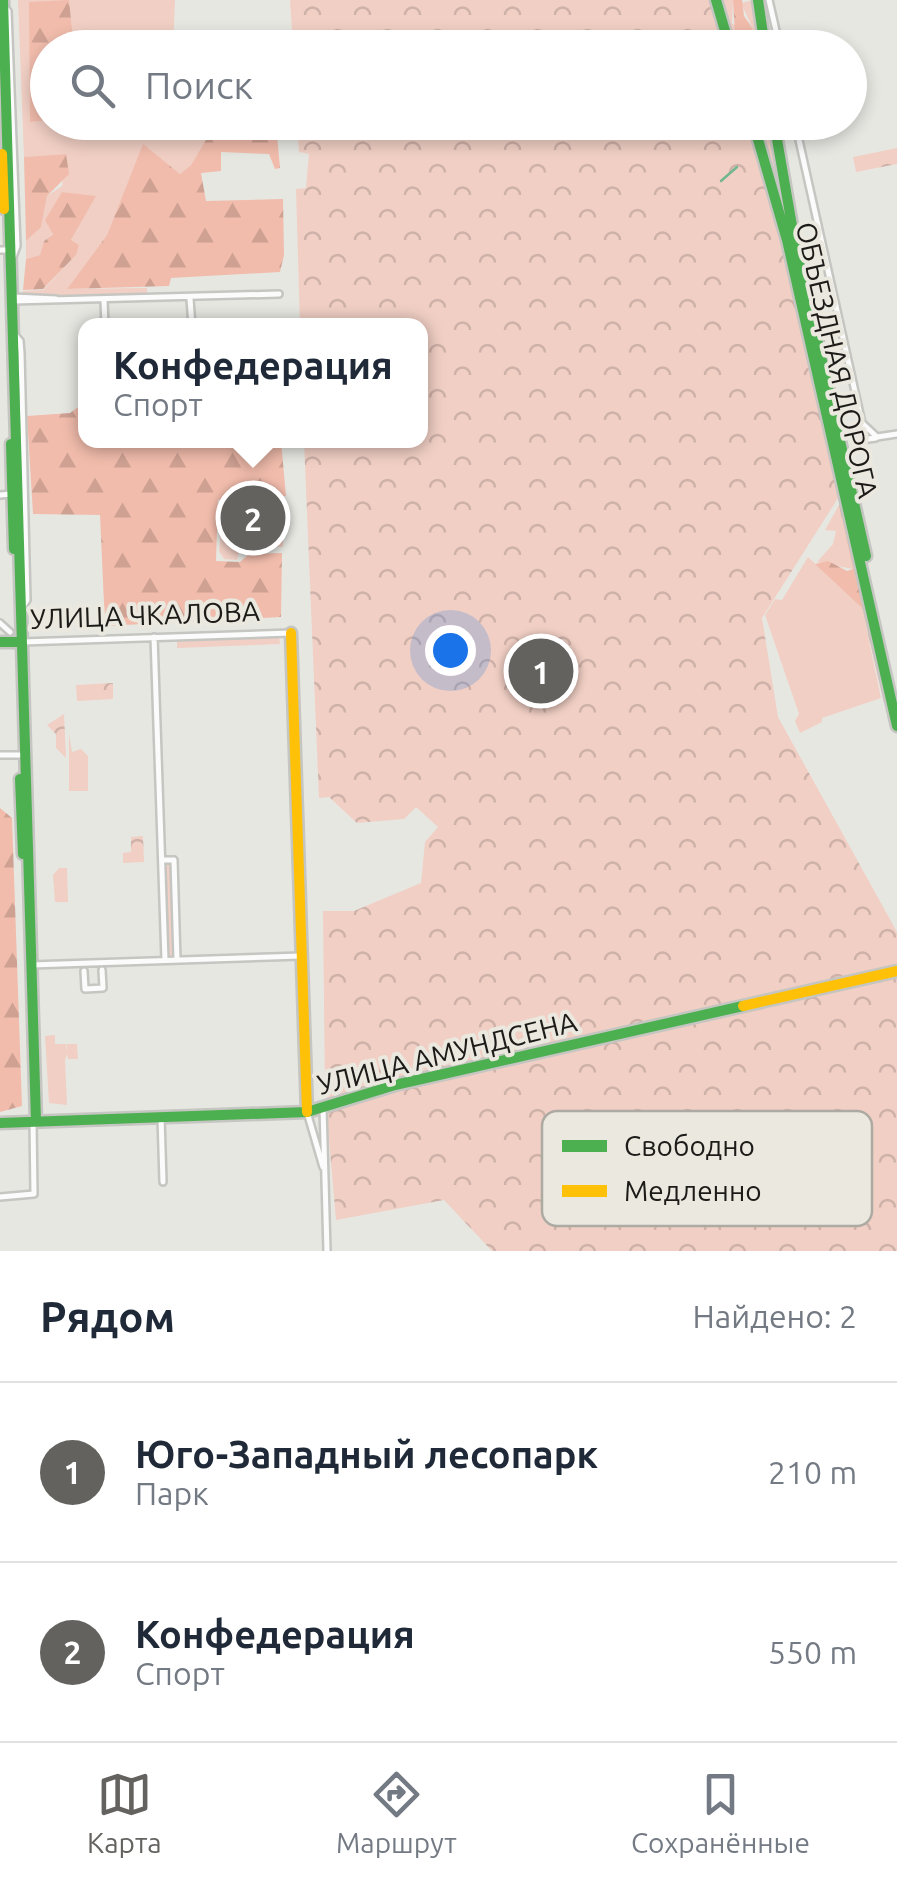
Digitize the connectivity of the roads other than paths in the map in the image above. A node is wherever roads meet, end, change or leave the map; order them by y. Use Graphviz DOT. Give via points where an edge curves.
graph roads {
  1 [pos="716,0"];
  2 [pos="758,0"];
  3 [pos="769,0"];
  4 [pos="3,2"];
  5 [pos="725,30"];
  6 [pos="762,30"];
  7 [pos="776,30"];
  8 [pos="0,78"];
  9 [pos="0,94"];
  10 [pos="758,140"];
  11 [pos="777,140"];
  12 [pos="799,140"];
  13 [pos="1,184"];
  14 [pos="5,253"];
  15 [pos="279,294"];
  16 [pos="190,297"];
  17 [pos="7,299"];
  18 [pos="104,300"];
  19 [pos="104,318"];
  20 [pos="191,318"];
  21 [pos="866,429"];
  22 [pos="897,434"];
  23 [pos="879,438"];
  24 [pos="6,494"];
  25 [pos="0,623"];
  26 [pos="291,632"];
  27 [pos="154,637"];
  28 [pos="16,639"];
  29 [pos="0,642"];
  30 [pos="897,693"];
  31 [pos="897,726"];
  32 [pos="0,755"];
  33 [pos="19,755"];
  34 [pos="24,787"];
  35 [pos="162,860"];
  36 [pos="301,956"];
  37 [pos="164,960"];
  38 [pos="177,960"];
  39 [pos="32,965"];
  40 [pos="102,970"];
  41 [pos="84,971"];
  42 [pos="897,971"];
  43 [pos="323,1107"];
  44 [pos="307,1112"];
  45 [pos="161,1117"];
  46 [pos="33,1121"];
  47 [pos="0,1122"];
  48 [pos="325,1170"];
  49 [pos="162,1182"];
  50 [pos="0,1197"];
  51 [pos="327,1251"];
  1 -- 5 [label="street"];
  2 -- 6 [label="street"];
  3 -- 7 [label="street"];
  4 -- 14 [label="street"];
  8 -- 9 [label="street"];
  9 -- 13 [label="street"];
  10 -- 31 [label="street, ОБЪЕЗДНАЯ ДОРОГА"];
  11 -- 30 [label="street, ОБЪЕЗДНАЯ ДОРОГА"];
  12 -- 21 [label="street"];
  13 -- 14 [label="street"];
  14 -- 17 [label="street"];
  15 -- 16 [label="street"];
  16 -- 18 [label="street"];
  16 -- 20 [label="street"];
  17 -- 18 [label="street"];
  17 -- 24 [label="street"];
  17 -- 28 [label="street" via="14,334 21,608"];
  18 -- 19 [label="street"];
  21 -- 23 [label="street"];
  21 -- 23 [label="street" via="858,430 860,440"];
  22 -- 23 [label="street"];
  24 -- 28 [label="street"];
  25 -- 28 [label="street"];
  26 -- 27 [label="street, УЛИЦА ЧКАЛОВА"];
  26 -- 36 [label="street"];
  27 -- 28 [label="street, УЛИЦА ЧКАЛОВА"];
  27 -- 35 [label="street"];
  28 -- 29 [label="street, УЛИЦА ЧКАЛОВА"];
  28 -- 33 [label="street"];
  28 -- 34 [label="street"];
  32 -- 33 [label="street"];
  33 -- 34 [label="street"];
  34 -- 39 [label="street"];
  34 -- 46 [label="street"];
  35 -- 37 [label="street"];
  35 -- 38 [label="street" via="174,860"];
  36 -- 38 [label="street"];
  36 -- 44 [label="street"];
  37 -- 38 [label="street"];
  37 -- 39 [label="street"];
  39 -- 46 [label="street"];
  40 -- 41 [label="street" via="103,988 85,989"];
  42 -- 43 [label="street, УЛИЦА АМУНДСЕНА"];
  43 -- 44 [label="street, УЛИЦА АМУНДСЕНА"];
  43 -- 48 [label="street"];
  44 -- 45 [label="street, УЛИЦА АМУНДСЕНА"];
  44 -- 48 [label="street"];
  45 -- 46 [label="street, УЛИЦА АМУНДСЕНА"];
  45 -- 49 [label="street"];
  46 -- 47 [label="street, УЛИЦА АМУНДСЕНА"];
  46 -- 50 [label="street" via="35,1191"];
  48 -- 51 [label="street"];
}
